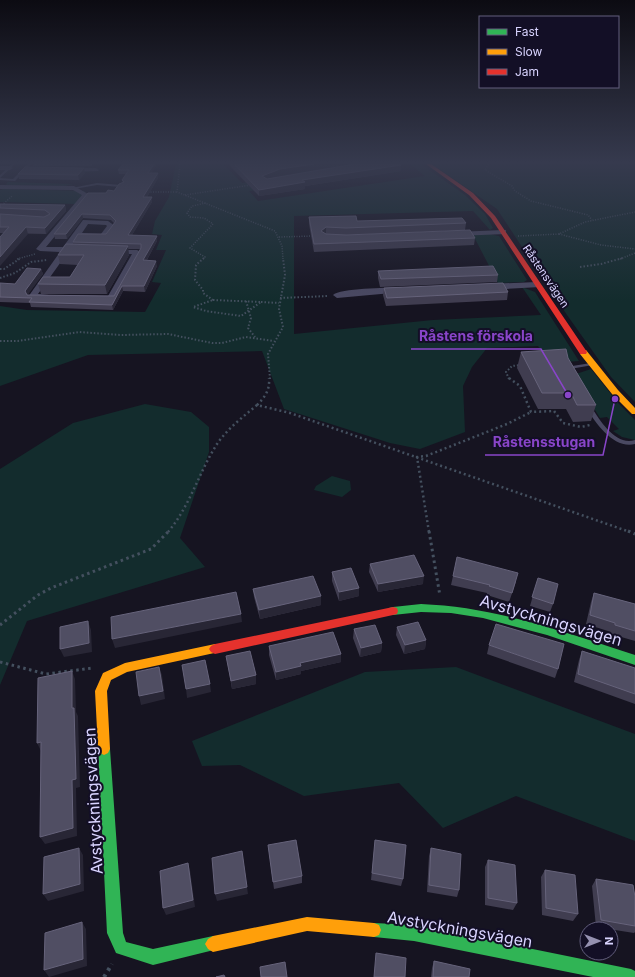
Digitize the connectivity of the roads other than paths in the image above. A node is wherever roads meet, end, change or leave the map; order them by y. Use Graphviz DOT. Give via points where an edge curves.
graph roads {
  1 [pos="74,210"];
  2 [pos="487,210"];
  3 [pos="448,234"];
  4 [pos="504,234"];
  5 [pos="76,235"];
  6 [pos="64,250"];
  7 [pos="86,251"];
  8 [pos="108,251"];
  9 [pos="537,285"];
  10 [pos="476,287"];
  11 [pos="406,290"];
  12 [pos="337,295"];
  13 [pos="55,297"];
  14 [pos="87,298"];
  15 [pos="564,362"];
  16 [pos="591,364"];
  17 [pos="568,368"];
  18 [pos="571,379"];
  19 [pos="588,406"];
  20 [pos="635,412"];
  21 [pos="635,442"];
  22 [pos="635,660"];
  23 [pos="631,977"];
  1 -- 6 [label="street" via="40,249"];
  2 -- 4 [label="street, Råstensvägen"];
  3 -- 4 [label="street"];
  4 -- 9 [label="street, Råstensvägen"];
  5 -- 6 [label="street"];
  6 -- 7 [label="street"];
  6 -- 13 [label="street" via="32,296"];
  8 -- 14 [label="street" via="137,252 111,299"];
  9 -- 10 [label="street"];
  9 -- 16 [label="street, Råstensvägen"];
  11 -- 12 [label="street"];
  15 -- 17 [label="lane"];
  16 -- 17 [label="lane"];
  16 -- 20 [label="street, Råstensvägen"];
  17 -- 18 [label="lane" via="567,373"];
  19 -- 21 [label="lane" via="608,432 625,443"];
  22 -- 23 [label="street, Avstyckningsvägen" via="476,612 402,609 125,668 107,677 101,691 116,933 121,948 154,957 307,924 414,933"];
}
